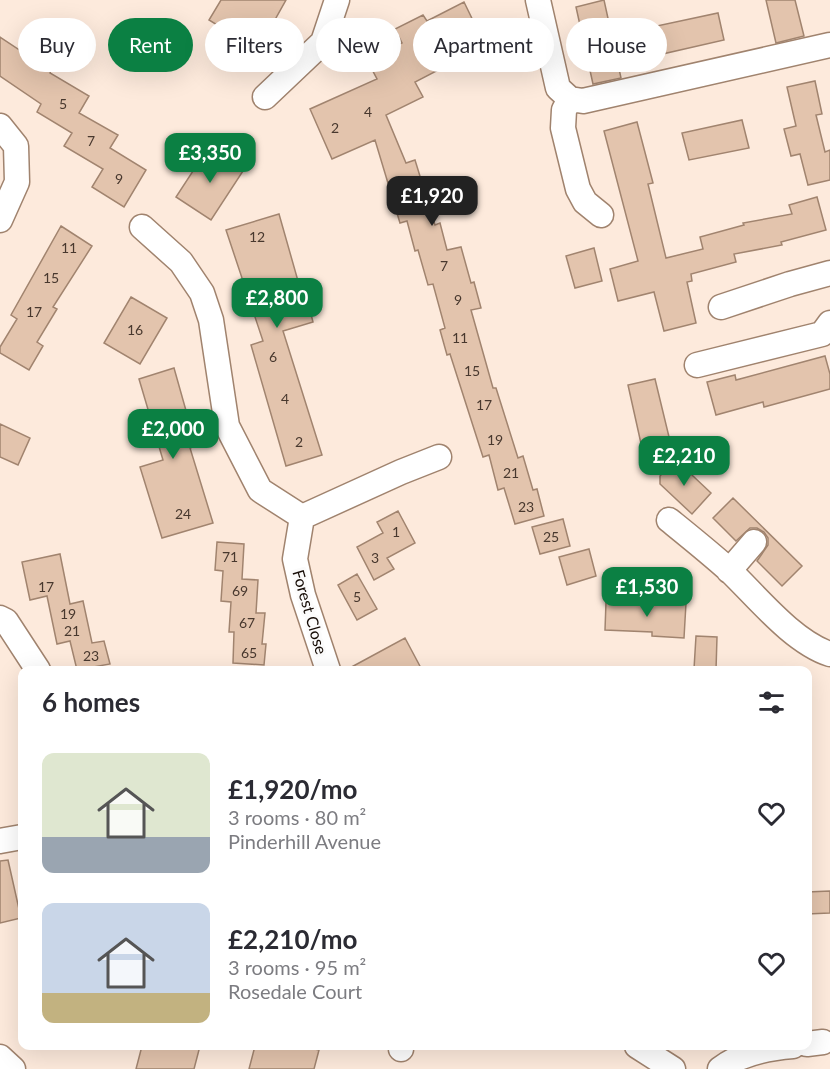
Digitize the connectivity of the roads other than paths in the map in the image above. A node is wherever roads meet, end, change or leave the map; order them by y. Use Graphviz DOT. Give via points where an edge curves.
graph roads {
  1 [pos="337,0"];
  2 [pos="538,0"];
  3 [pos="830,45"];
  4 [pos="265,97"];
  5 [pos="570,99"];
  6 [pos="0,126"];
  7 [pos="601,215"];
  8 [pos="0,220"];
  9 [pos="142,227"];
  10 [pos="830,273"];
  11 [pos="721,307"];
  12 [pos="830,322"];
  13 [pos="697,365"];
  14 [pos="439,458"];
  15 [pos="302,517"];
  16 [pos="669,520"];
  17 [pos="754,542"];
  18 [pos="729,571"];
  19 [pos="0,618"];
  20 [pos="830,654"];
  21 [pos="35,666"];
  22 [pos="327,666"];
  23 [pos="18,838"];
  24 [pos="0,842"];
  25 [pos="643,1050"];
  26 [pos="758,1050"];
  27 [pos="0,1057"];
  28 [pos="13,1069"];
  29 [pos="673,1069"];
  30 [pos="720,1069"];
  1 -- 4 [label="street" via="323,42"];
  2 -- 5 [label="street" via="558,87"];
  3 -- 5 [label="street" via="583,101"];
  5 -- 7 [label="street" via="564,110 563,128 578,189 585,202"];
  6 -- 8 [label="street" via="16,146 17,182"];
  9 -- 15 [label="street" via="181,262 202,293 211,320 227,426 260,490"];
  10 -- 11 [label="street"];
  12 -- 13 [label="street" via="822,334"];
  14 -- 15 [label="street"];
  15 -- 22 [label="street, Forest Close" via="295,559"];
  16 -- 18 [label="street"];
  17 -- 18 [label="street"];
  18 -- 20 [label="street" via="788,627 817,650"];
  19 -- 21 [label="street" via="6,621"];
  23 -- 24 [label="street"];
  25 -- 29 [label="street"];
  26 -- 30 [label="street"];
  27 -- 28 [label="street"];
}
